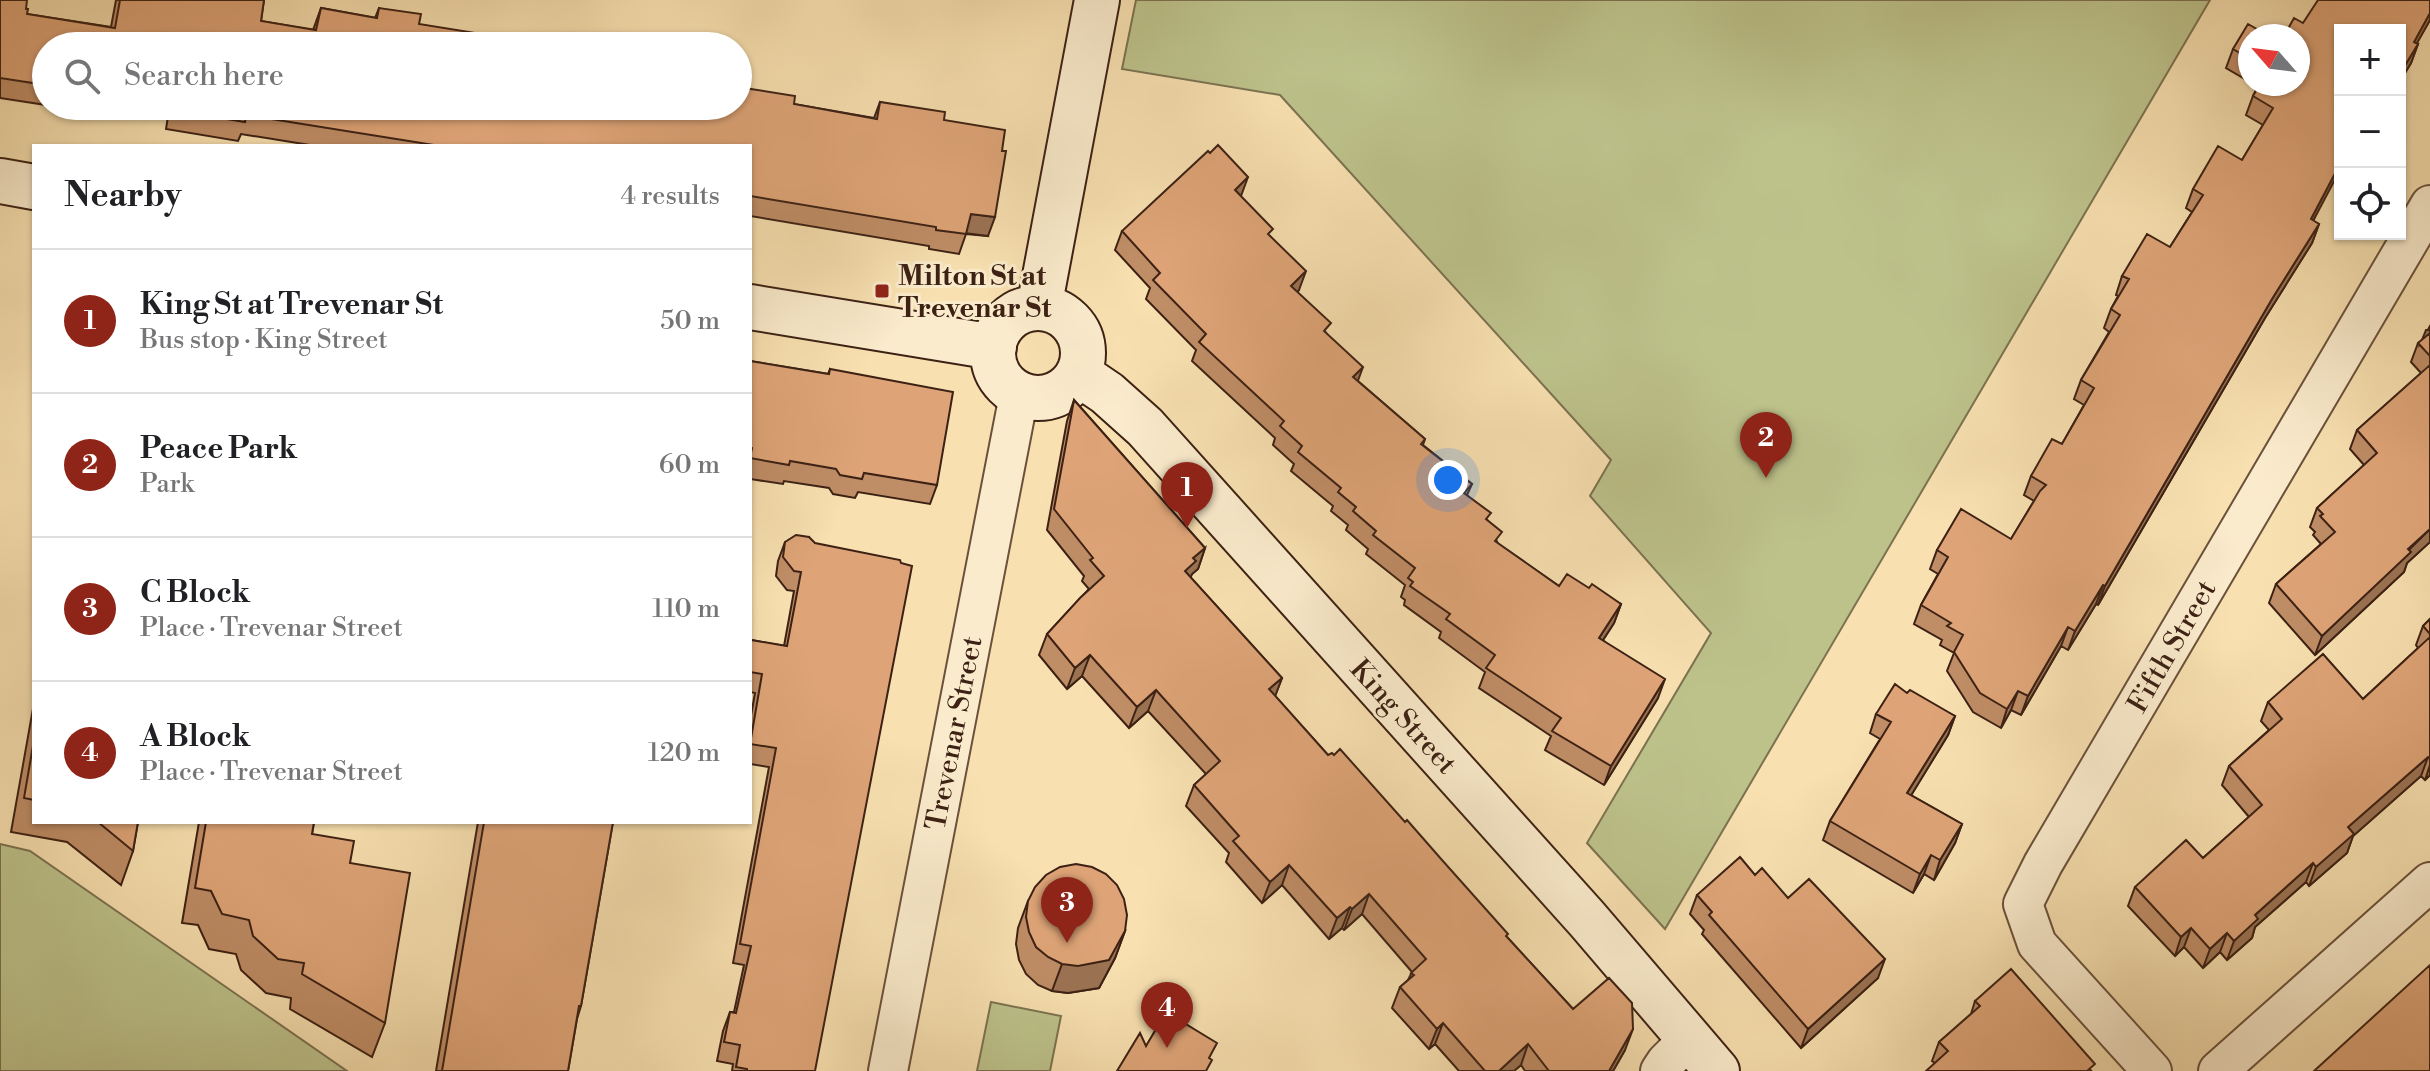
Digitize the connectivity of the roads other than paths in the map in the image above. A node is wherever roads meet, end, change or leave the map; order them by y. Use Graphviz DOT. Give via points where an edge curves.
graph roads {
  1 [pos="1097,0"];
  2 [pos="0,181"];
  3 [pos="32,187"];
  4 [pos="2430,205"];
  5 [pos="752,307"];
  6 [pos="1039,308"];
  7 [pos="994,347"];
  8 [pos="1079,374"];
  9 [pos="1019,395"];
  10 [pos="2430,882"];
  11 [pos="1703,1055"];
  12 [pos="888,1071"];
  13 [pos="1660,1071"];
  14 [pos="2152,1071"];
  15 [pos="2218,1071"];
  1 -- 6 [label="main road"];
  2 -- 3 [label="main road"];
  4 -- 14 [label="street, Fifth Street" via="2023,904 2037,944"];
  5 -- 7 [label="main road"];
  6 -- 7 [label="main road" via="1004,324"];
  6 -- 8 [label="main road" via="1067,318 1077,330 1083,359"];
  7 -- 9 [label="main road" via="999,375"];
  8 -- 9 [label="main road" via="1071,385 1046,398"];
  8 -- 11 [label="main road, King Street" via="1145,427"];
  9 -- 12 [label="street, Trevenar Street"];
  10 -- 15 [label="street"];
  11 -- 13 [label="street" via="1666,1062"];
}
